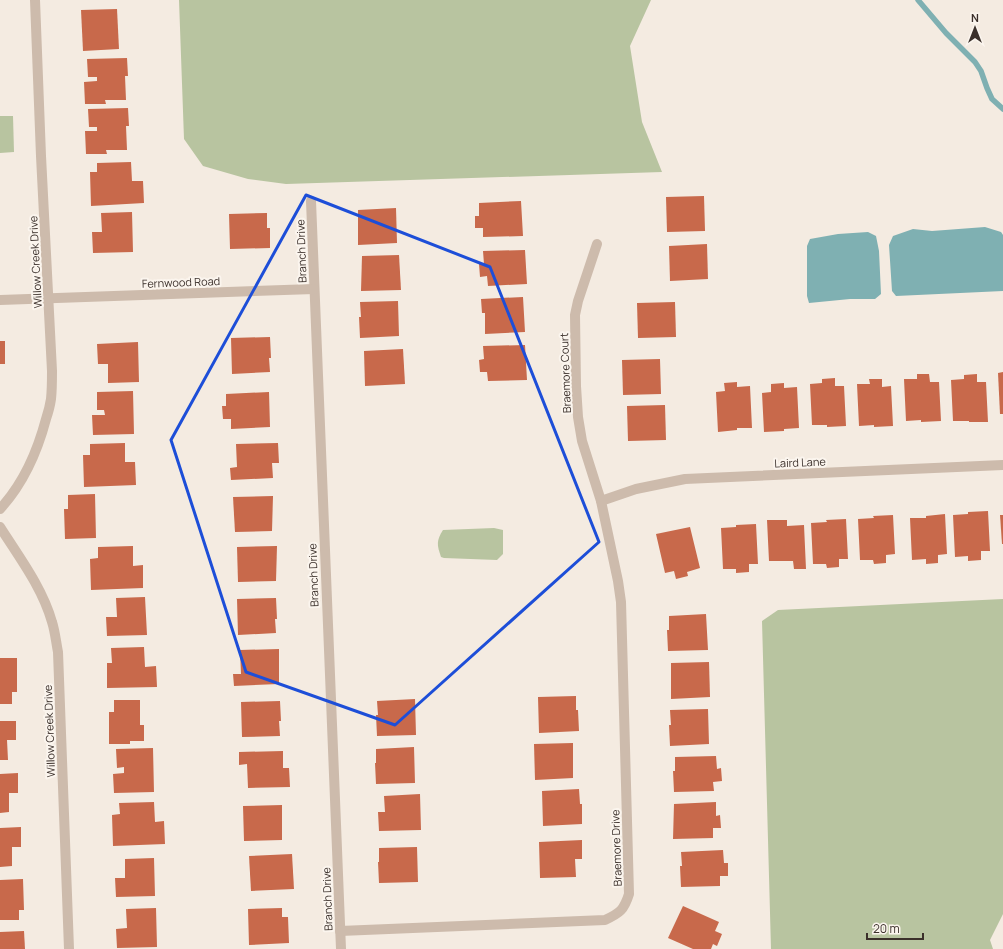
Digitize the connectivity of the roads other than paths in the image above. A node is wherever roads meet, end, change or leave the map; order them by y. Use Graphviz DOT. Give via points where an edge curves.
graph roads {
  1 [pos="35,0"];
  2 [pos="311,200"];
  3 [pos="597,244"];
  4 [pos="314,289"];
  5 [pos="49,299"];
  6 [pos="0,300"];
  7 [pos="1003,465"];
  8 [pos="602,501"];
  9 [pos="0,509"];
  10 [pos="0,527"];
  11 [pos="340,931"];
  12 [pos="69,949"];
  13 [pos="341,949"];
  1 -- 5 [label="street, Willow Creek Drive"];
  2 -- 4 [label="street, Branch Drive"];
  3 -- 8 [label="street, Braemore Court" via="575,315 576,386 582,441"];
  4 -- 5 [label="street, Fernwood Road"];
  4 -- 11 [label="street, Branch Drive"];
  5 -- 6 [label="street, Fernwood Road"];
  5 -- 9 [label="street, Willow Creek Drive" via="51,399 34,457 22,481"];
  7 -- 8 [label="street, Laird Lane" via="685,478"];
  8 -- 11 [label="street, Braemore Drive" via="621,602 629,894 626,905 618,914 605,920"];
  10 -- 12 [label="street, Willow Creek Drive" via="43,598 52,622 58,652"];
  11 -- 13 [label="street, Branch Drive"];
}
